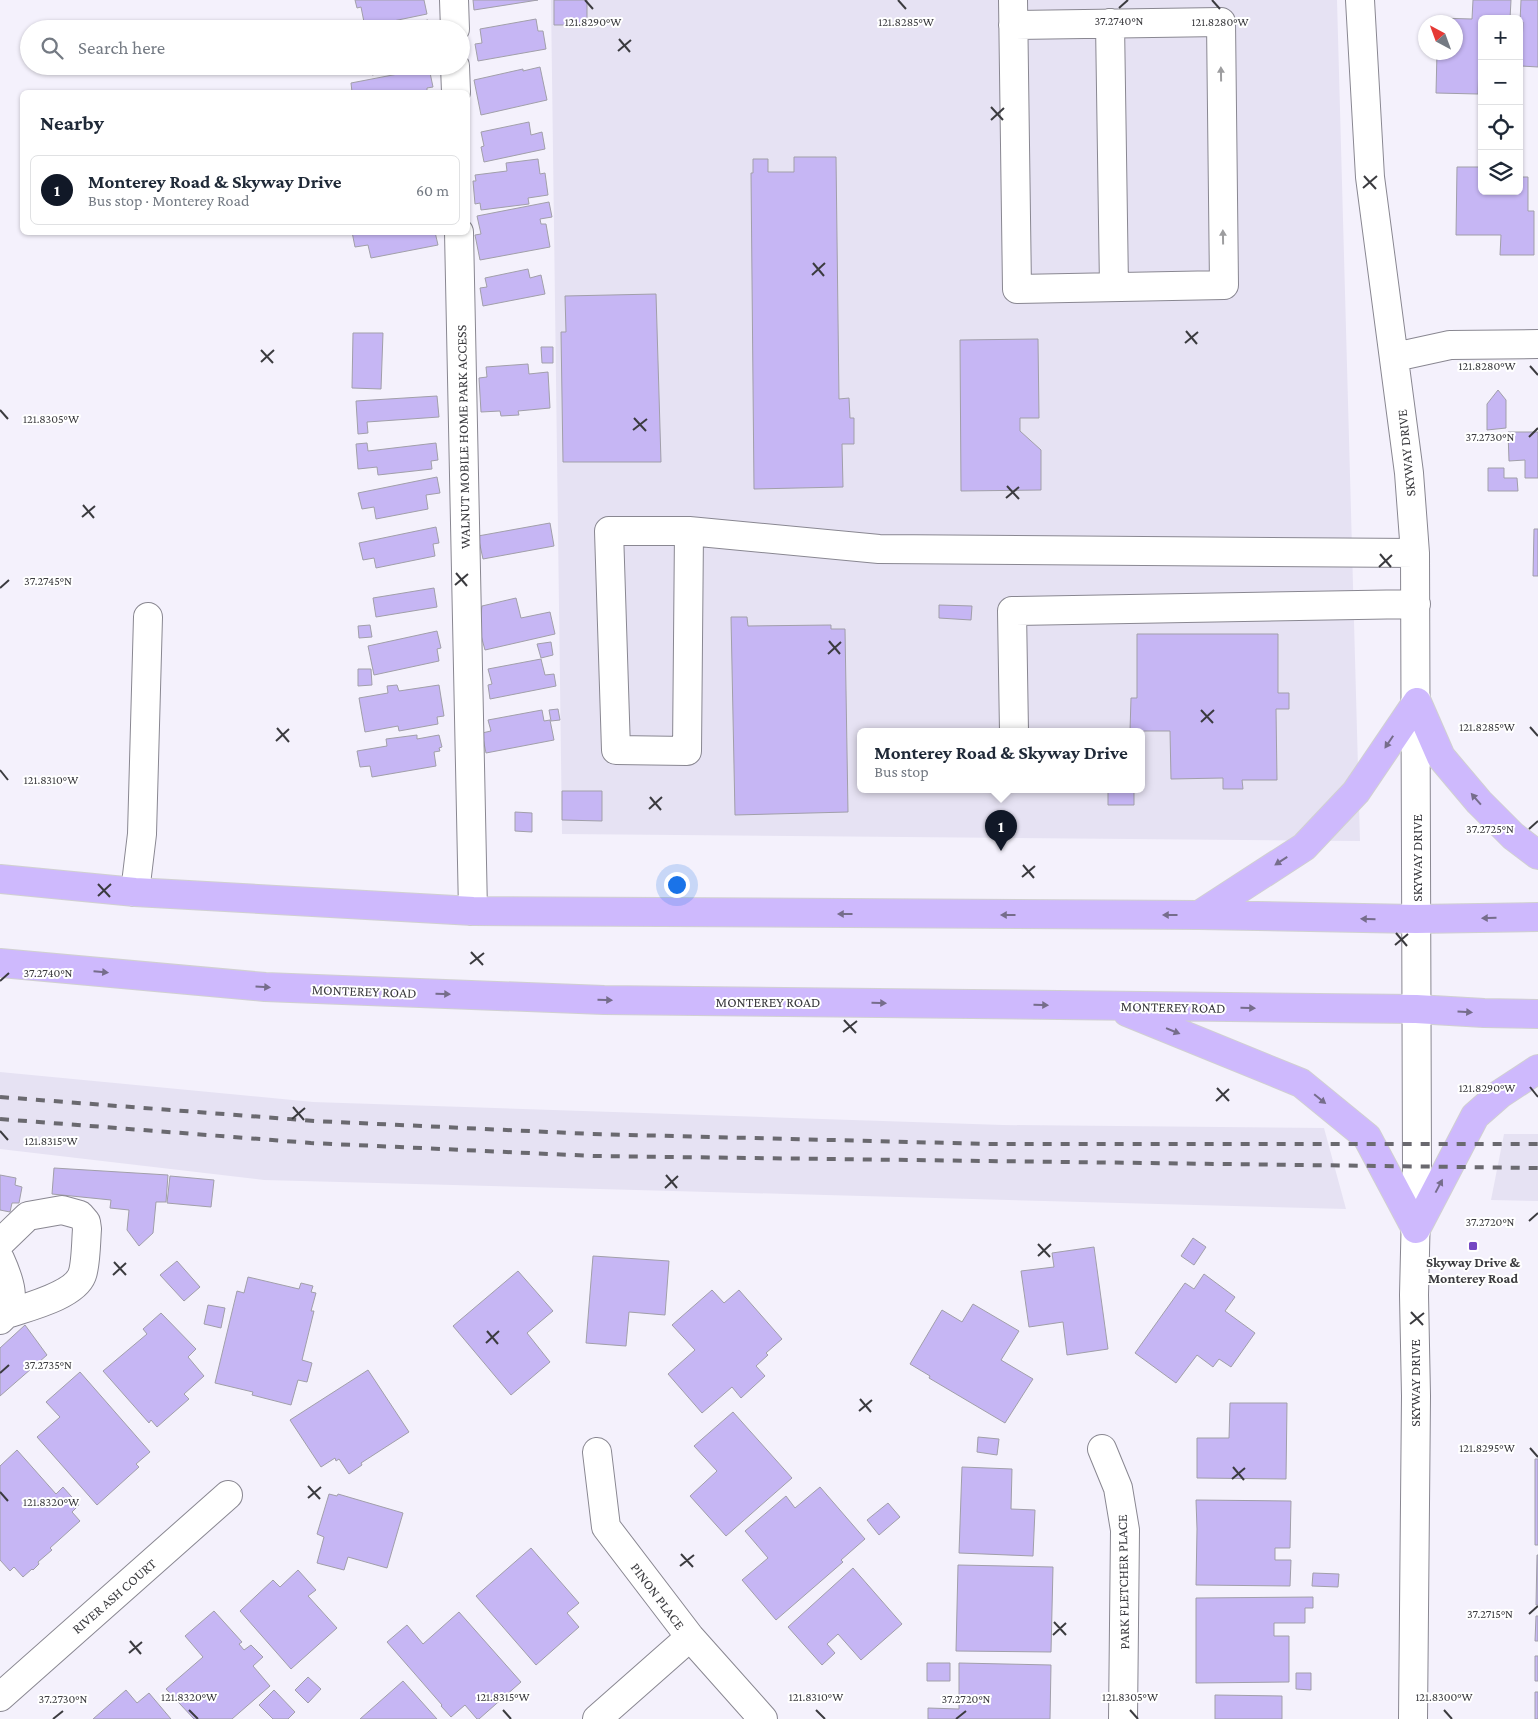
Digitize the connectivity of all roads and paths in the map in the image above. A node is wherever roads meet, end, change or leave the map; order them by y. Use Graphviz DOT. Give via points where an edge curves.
graph roads {
  1 [pos="454,0"];
  2 [pos="1360,0"];
  3 [pos="1013,13"];
  4 [pos="455,20"];
  5 [pos="1110,23"];
  6 [pos="455,75"];
  7 [pos="456,90"];
  8 [pos="459,235"];
  9 [pos="1114,287"];
  10 [pos="1538,344"];
  11 [pos="1395,357"];
  12 [pos="689,531"];
  13 [pos="1415,553"];
  14 [pos="1416,604"];
  15 [pos="148,617"];
  16 [pos="1417,702"];
  17 [pos="1014,728"];
  18 [pos="1538,855"];
  19 [pos="0,879"];
  20 [pos="135,892"];
  21 [pos="473,912"];
  22 [pos="1199,915"];
  23 [pos="1538,917"];
  24 [pos="1416,919"];
  25 [pos="0,963"];
  26 [pos="1112,1006"];
  27 [pos="1416,1009"];
  28 [pos="1538,1014"];
  29 [pos="1538,1068"];
  30 [pos="1416,1229"];
  31 [pos="0,1243"];
  32 [pos="0,1259"];
  33 [pos="4,1317"];
  34 [pos="1102,1449"];
  35 [pos="597,1452"];
  36 [pos="228,1495"];
  37 [pos="690,1637"];
  38 [pos="0,1697"];
  39 [pos="597,1719"];
  40 [pos="763,1719"];
  41 [pos="1123,1719"];
  42 [pos="1413,1719"];
  1 -- 4 [label="street"];
  2 -- 11 [label="street, SKYWAY DRIVE" via="1370,177"];
  3 -- 5 [label="street"];
  3 -- 9 [label="street" via="1017,289"];
  5 -- 9 [label="street"];
  9 -- 5 [label="street, one-way" via="1224,286 1221,22"];
  6 -- 7 [label="street"];
  8 -- 21 [label="street, WALNUT MOBILE HOME PARK ACCESS"];
  10 -- 11 [label="street" via="1450,345"];
  11 -- 13 [label="street, SKYWAY DRIVE"];
  12 -- 12 [label="street" via="609,531 616,750 687,751"];
  12 -- 13 [label="street" via="879,549"];
  13 -- 14 [label="street, SKYWAY DRIVE"];
  14 -- 16 [label="street, SKYWAY DRIVE"];
  14 -- 17 [label="street" via="1012,611"];
  15 -- 20 [label="street" via="142,834"];
  18 -- 16 [label="main road, one-way" via="1513,836 1479,802 1441,757"];
  16 -- 22 [label="main road, one-way" via="1356,792 1304,846"];
  16 -- 24 [label="street, SKYWAY DRIVE"];
  19 -- 20 [label="main road"];
  20 -- 21 [label="main road"];
  22 -- 21 [label="main road, one-way"];
  24 -- 22 [label="main road, one-way"];
  23 -- 24 [label="main road, one-way"];
  24 -- 27 [label="street, SKYWAY DRIVE"];
  25 -- 26 [label="main road, MONTEREY ROAD, one-way" via="265,987 544,998"];
  26 -- 27 [label="main road, MONTEREY ROAD, one-way"];
  26 -- 30 [label="main road, one-way" via="1301,1083 1367,1137"];
  27 -- 28 [label="main road, MONTEREY ROAD, one-way"];
  27 -- 30 [label="street, SKYWAY DRIVE"];
  30 -- 29 [label="main road, one-way" via="1475,1116"];
  30 -- 42 [label="street, SKYWAY DRIVE"];
  31 -- 33 [label="street" via="28,1216 62,1210 80,1215 88,1229 82,1275 77,1283 57,1297"];
  32 -- 33 [label="street" via="12,1291"];
  34 -- 41 [label="street, PARK FLETCHER PLACE" via="1118,1488 1125,1530"];
  35 -- 37 [label="street, PINON PLACE" via="606,1527"];
  36 -- 38 [label="street, RIVER ASH COURT"];
  37 -- 39 [label="street"];
  37 -- 40 [label="street, PINON PLACE"];
}
